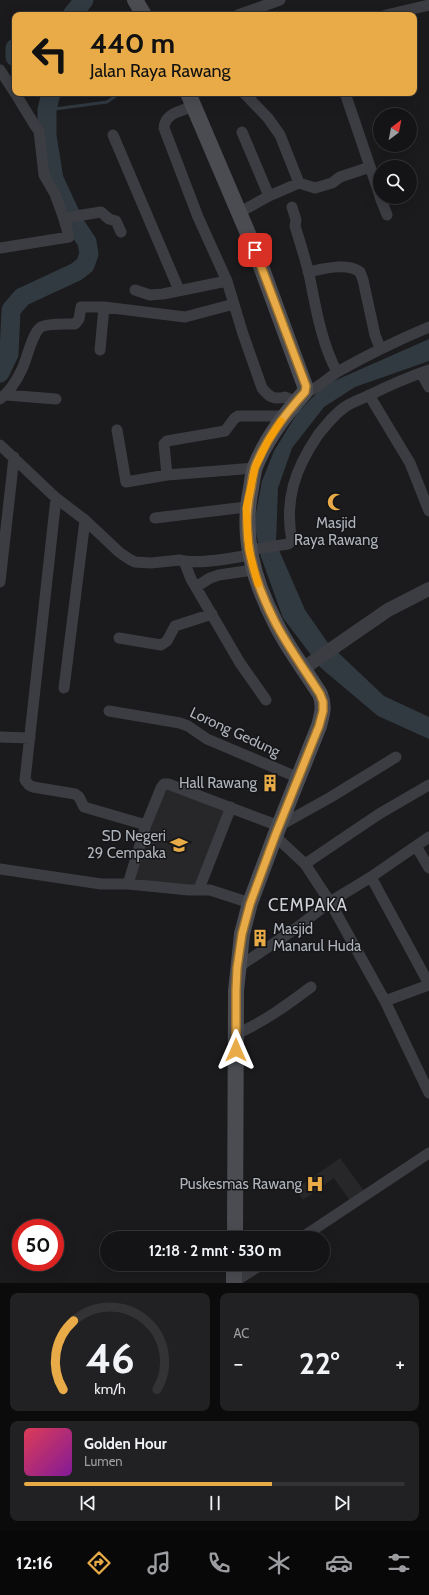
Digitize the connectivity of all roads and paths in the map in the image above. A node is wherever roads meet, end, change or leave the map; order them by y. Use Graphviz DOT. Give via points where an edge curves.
graph roads {
  1 [pos="136,0"];
  2 [pos="280,0"];
  3 [pos="429,5"];
  4 [pos="142,12"];
  5 [pos="246,12"];
  6 [pos="399,12"];
  7 [pos="0,70"];
  8 [pos="12,88"];
  9 [pos="17,96"];
  10 [pos="247,96"];
  11 [pos="346,96"];
  12 [pos="191,99"];
  13 [pos="242,132"];
  14 [pos="113,135"];
  15 [pos="370,167"];
  16 [pos="373,176"];
  17 [pos="299,183"];
  18 [pos="269,196"];
  19 [pos="383,204"];
  20 [pos="292,207"];
  21 [pos="240,212"];
  22 [pos="387,214"];
  23 [pos="69,218"];
  24 [pos="121,232"];
  25 [pos="0,248"];
  26 [pos="308,272"];
  27 [pos="227,280"];
  28 [pos="134,290"];
  29 [pos="179,290"];
  30 [pos="234,304"];
  31 [pos="104,307"];
  32 [pos="429,327"];
  33 [pos="380,348"];
  34 [pos="100,350"];
  35 [pos="425,371"];
  36 [pos="337,372"];
  37 [pos="429,387"];
  38 [pos="369,395"];
  39 [pos="3,397"];
  40 [pos="300,397"];
  41 [pos="56,399"];
  42 [pos="284,416"];
  43 [pos="117,430"];
  44 [pos="0,445"];
  45 [pos="14,457"];
  46 [pos="255,468"];
  47 [pos="167,475"];
  48 [pos="56,498"];
  49 [pos="246,508"];
  50 [pos="429,511"];
  51 [pos="155,518"];
  52 [pos="85,520"];
  53 [pos="252,556"];
  54 [pos="184,561"];
  55 [pos="0,582"];
  56 [pos="196,587"];
  57 [pos="429,589"];
  58 [pos="212,614"];
  59 [pos="119,638"];
  60 [pos="307,666"];
  61 [pos="64,688"];
  62 [pos="266,700"];
  63 [pos="109,711"];
  64 [pos="0,737"];
  65 [pos="30,738"];
  66 [pos="396,757"];
  67 [pos="299,778"];
  68 [pos="429,785"];
  69 [pos="231,807"];
  70 [pos="146,825"];
  71 [pos="277,831"];
  72 [pos="429,837"];
  73 [pos="416,846"];
  74 [pos="305,864"];
  75 [pos="429,868"];
  76 [pos="0,871"];
  77 [pos="371,877"];
  78 [pos="128,884"];
  79 [pos="199,889"];
  80 [pos="330,902"];
  81 [pos="250,904"];
  82 [pos="237,968"];
  83 [pos="429,984"];
  84 [pos="311,987"];
  85 [pos="386,1001"];
  86 [pos="236,1034"];
  87 [pos="429,1093"];
  88 [pos="429,1153"];
  89 [pos="235,1231"];
  90 [pos="312,1231"];
  91 [pos="234,1271"];
  92 [pos="252,1271"];
  93 [pos="234,1283"];
  1 -- 4 [label="main road"];
  2 -- 5 [label="street"];
  3 -- 6 [label="street"];
  7 -- 8 [label="street"];
  9 -- 23 [label="street" via="40,131 44,175"];
  10 -- 17 [label="street" via="280,135"];
  11 -- 15 [label="street"];
  12 -- 21 [label="main road"];
  12 -- 27 [label="street" via="169,116 164,122 164,128 198,217"];
  13 -- 18 [label="street"];
  14 -- 29 [label="street"];
  15 -- 16 [label="street"];
  15 -- 17 [label="street" via="315,188"];
  17 -- 18 [label="street"];
  18 -- 21 [label="street"];
  19 -- 22 [label="street"];
  20 -- 26 [label="street"];
  21 -- 40 [label="main road" via="306,386"];
  23 -- 24 [label="street" via="101,212 116,221"];
  23 -- 25 [label="street" via="69,237"];
  26 -- 33 [label="street" via="346,267 360,272"];
  26 -- 36 [label="street" via="319,323 329,357"];
  27 -- 29 [label="street"];
  27 -- 30 [label="street"];
  28 -- 29 [label="street" via="150,295"];
  30 -- 31 [label="street" via="185,317"];
  30 -- 40 [label="street" via="262,388 273,398"];
  31 -- 34 [label="street"];
  31 -- 39 [label="street" via="81,307 79,319 75,324 41,327 22,370"];
  32 -- 33 [label="street"];
  33 -- 36 [label="street"];
  35 -- 37 [label="street"];
  35 -- 38 [label="street"];
  36 -- 40 [label="street"];
  38 -- 50 [label="street" via="410,463"];
  38 -- 53 [label="street" via="348,405 334,416 298,468 288,515 292,541"];
  39 -- 41 [label="street"];
  40 -- 42 [label="main road"];
  42 -- 46 [label="main road"];
  42 -- 47 [label="street" via="238,416 225,431 167,441 164,444"];
  43 -- 47 [label="street" via="126,482"];
  44 -- 45 [label="street"];
  45 -- 48 [label="street"];
  45 -- 55 [label="street"];
  46 -- 47 [label="street"];
  46 -- 49 [label="main road"];
  48 -- 52 [label="street"];
  48 -- 65 [label="street"];
  49 -- 51 [label="street"];
  49 -- 53 [label="main road"];
  52 -- 54 [label="street" via="119,552 135,562"];
  52 -- 61 [label="street"];
  53 -- 54 [label="street"];
  53 -- 56 [label="street"];
  53 -- 60 [label="main road" via="261,593 276,624"];
  54 -- 56 [label="street"];
  56 -- 58 [label="street"];
  57 -- 60 [label="street" via="388,610"];
  58 -- 59 [label="street" via="174,626 167,641 161,644"];
  58 -- 62 [label="street" via="240,663"];
  60 -- 67 [label="main road" via="323,702 323,711"];
  63 -- 67 [label="street, Lorong Gedung" via="180,723 207,739"];
  64 -- 65 [label="street"];
  65 -- 70 [label="street" via="25,780 29,785 33,788 75,794 84,807"];
  66 -- 71 [label="street"];
  67 -- 71 [label="main road"];
  68 -- 74 [label="street" via="379,814"];
  69 -- 70 [label="street" via="164,784"];
  69 -- 71 [label="street"];
  69 -- 79 [label="street"];
  70 -- 78 [label="street"];
  71 -- 74 [label="street"];
  71 -- 81 [label="main road"];
  72 -- 73 [label="street"];
  73 -- 75 [label="street"];
  73 -- 77 [label="street"];
  74 -- 80 [label="street"];
  76 -- 78 [label="street" via="102,884"];
  77 -- 80 [label="street"];
  77 -- 83 [label="street"];
  78 -- 79 [label="street"];
  79 -- 81 [label="street" via="217,892"];
  80 -- 82 [label="street"];
  80 -- 85 [label="street"];
  81 -- 82 [label="main road"];
  82 -- 86 [label="main road"];
  83 -- 85 [label="street"];
  84 -- 86 [label="street" via="275,1014"];
  85 -- 87 [label="street"];
  86 -- 89 [label="main road"];
  88 -- 90 [label="street"];
  91 -- 93 [label="main road"];
  92 -- 93 [label="street"];
}
